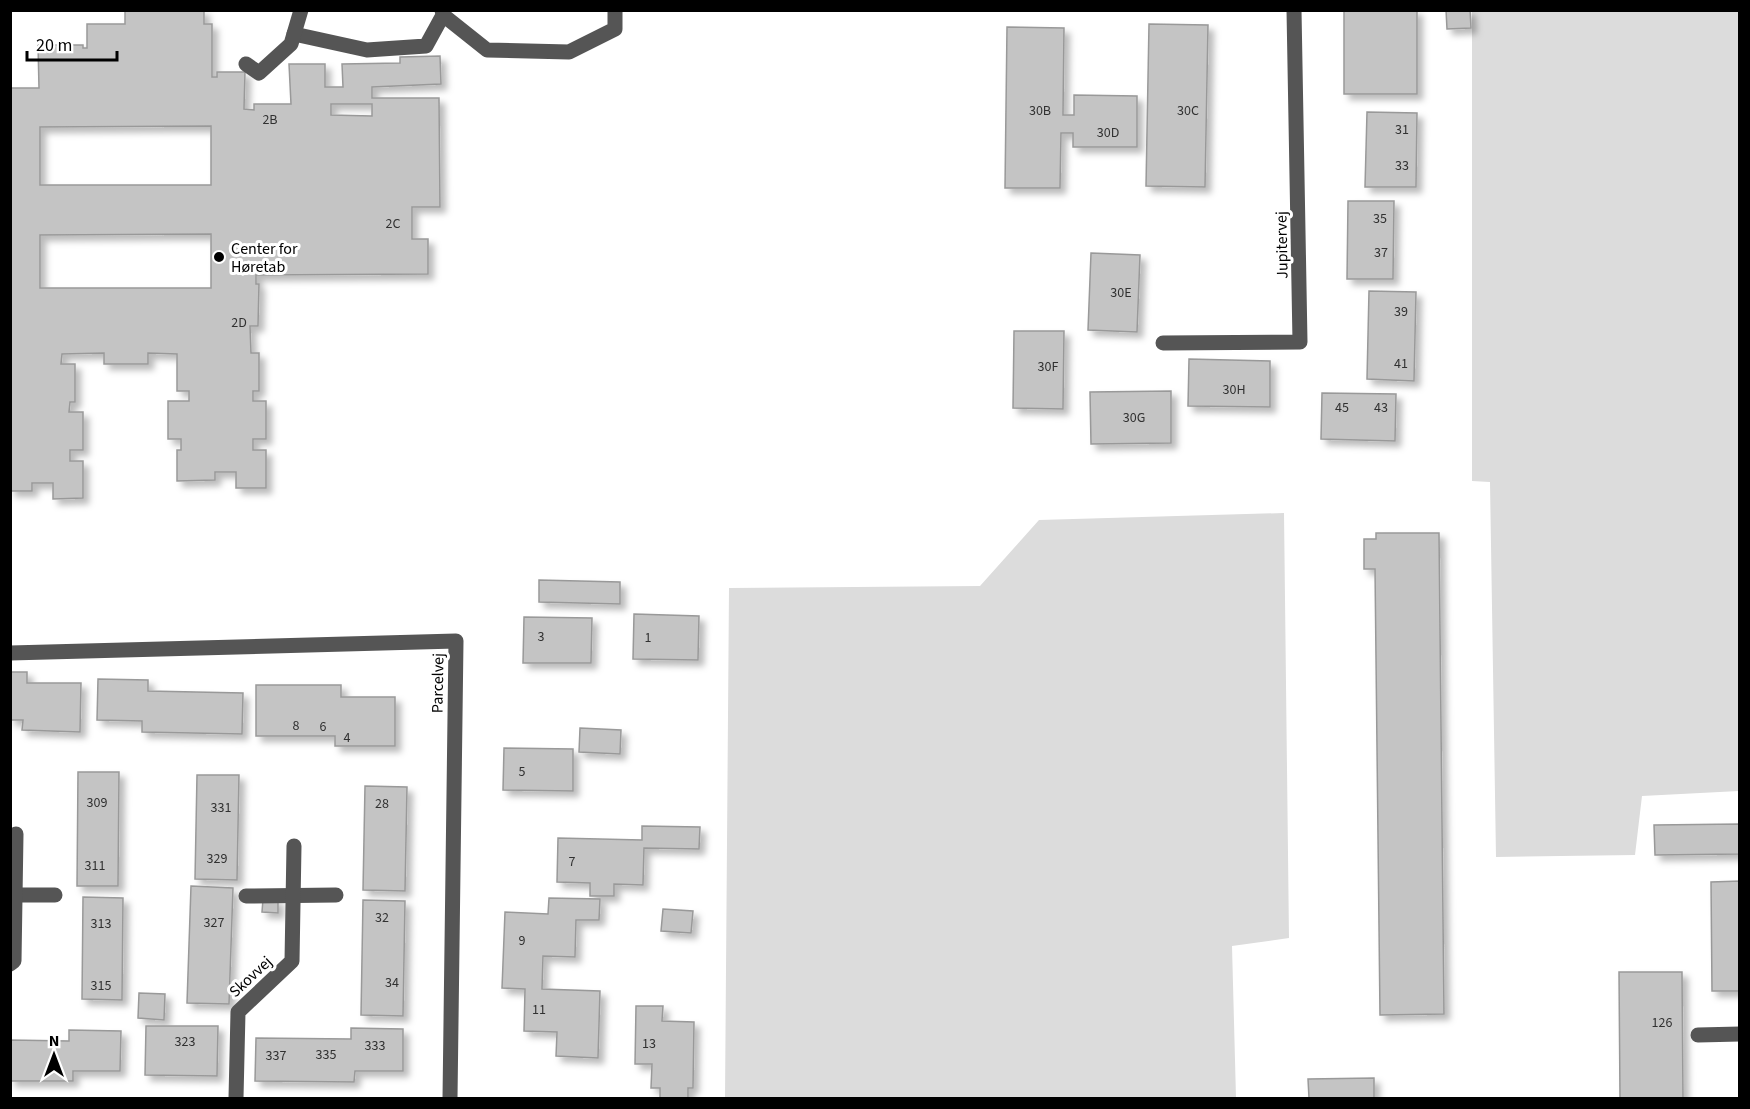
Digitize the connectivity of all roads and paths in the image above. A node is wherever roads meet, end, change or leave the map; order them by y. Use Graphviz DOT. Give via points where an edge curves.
graph roads {
  1 [pos="301,10"];
  2 [pos="615,10"];
  3 [pos="1294,10"];
  4 [pos="443,13"];
  5 [pos="294,34"];
  6 [pos="246,64"];
  7 [pos="1163,343"];
  8 [pos="10,653"];
  9 [pos="16,834"];
  10 [pos="294,846"];
  11 [pos="14,886"];
  12 [pos="55,895"];
  13 [pos="336,895"];
  14 [pos="246,896"];
  15 [pos="293,896"];
  16 [pos="10,964"];
  17 [pos="1740,1034"];
  18 [pos="1698,1035"];
  19 [pos="236,1098"];
  20 [pos="450,1098"];
  1 -- 5 [label="street"];
  2 -- 4 [label="street" via="615,29 569,52 487,50"];
  3 -- 7 [label="street, Jupitervej" via="1300,342"];
  4 -- 5 [label="street" via="426,46 367,50"];
  5 -- 6 [label="street" via="291,44 259,73"];
  8 -- 20 [label="street, Parcelvej" via="456,641"];
  9 -- 11 [label="street"];
  10 -- 15 [label="street, Skovvej"];
  11 -- 12 [label="street"];
  11 -- 16 [label="street" via="14,961"];
  13 -- 15 [label="street"];
  14 -- 15 [label="street"];
  15 -- 19 [label="street, Skovvej" via="292,961 238,1012"];
  17 -- 18 [label="street"];
}
